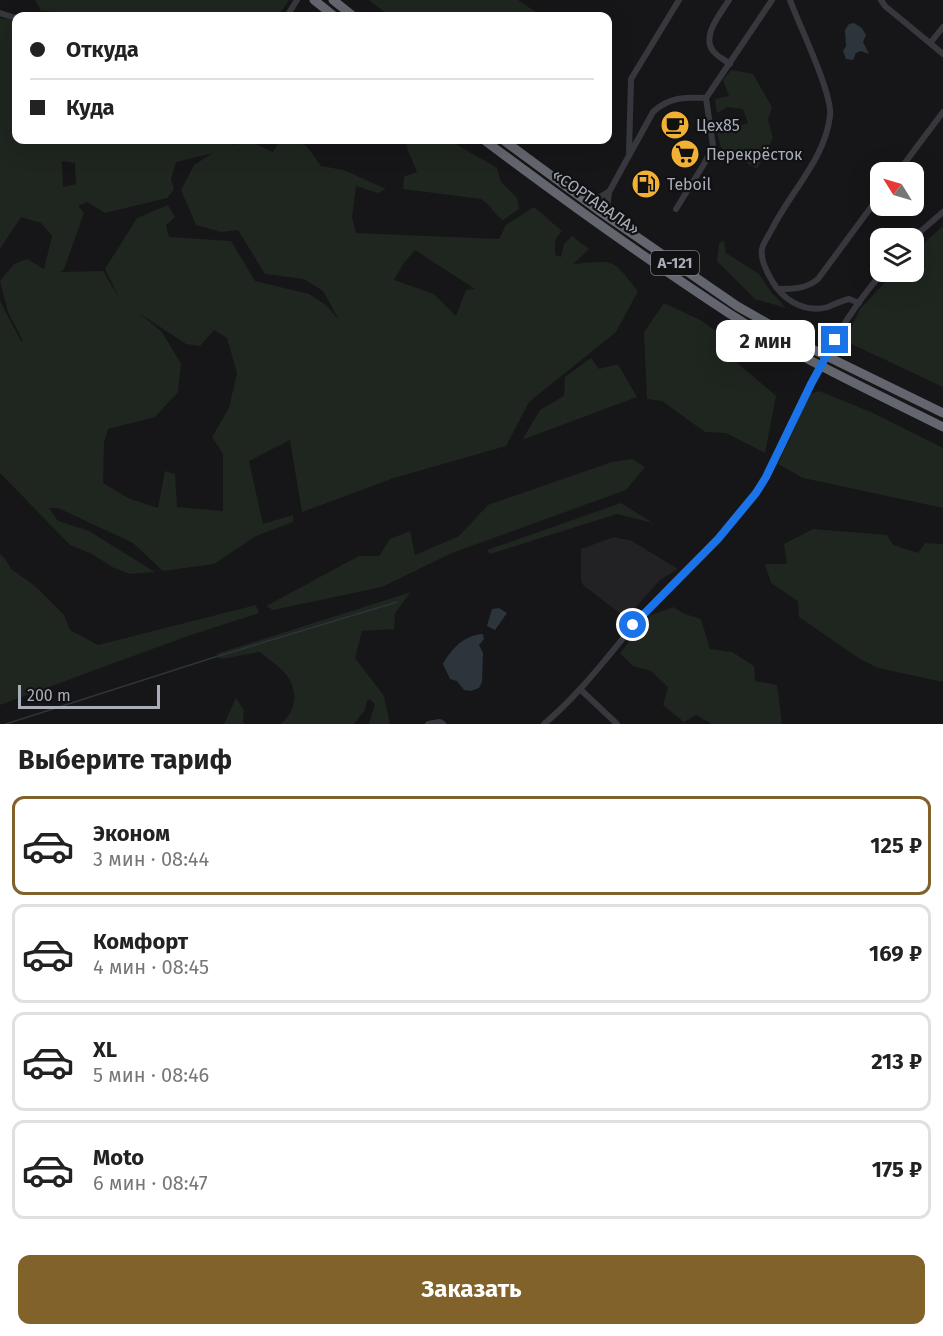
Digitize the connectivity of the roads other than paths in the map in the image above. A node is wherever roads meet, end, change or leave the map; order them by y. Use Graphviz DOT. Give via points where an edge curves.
graph roads {
  1 [pos="304,0"];
  2 [pos="314,0"];
  3 [pos="333,0"];
  4 [pos="679,0"];
  5 [pos="729,0"];
  6 [pos="772,0"];
  7 [pos="790,0"];
  8 [pos="881,0"];
  9 [pos="296,3"];
  10 [pos="329,12"];
  11 [pos="348,12"];
  12 [pos="943,27"];
  13 [pos="931,42"];
  14 [pos="943,54"];
  15 [pos="730,64"];
  16 [pos="706,98"];
  17 [pos="943,112"];
  18 [pos="489,144"];
  19 [pos="507,144"];
  20 [pos="628,156"];
  21 [pos="906,162"];
  22 [pos="570,190"];
  23 [pos="609,192"];
  24 [pos="676,209"];
  25 [pos="870,209"];
  26 [pos="943,212"];
  27 [pos="622,227"];
  28 [pos="924,228"];
  29 [pos="875,282"];
  30 [pos="778,289"];
  31 [pos="859,303"];
  32 [pos="943,413"];
  33 [pos="943,427"];
  34 [pos="580,689"];
  35 [pos="428,724"];
  36 [pos="443,724"];
  37 [pos="544,724"];
  38 [pos="617,724"];
  1 -- 9 [label="street"];
  2 -- 10 [label="highway"];
  3 -- 11 [label="highway"];
  4 -- 20 [label="street" via="631,79"];
  5 -- 15 [label="street" via="710,35 710,44"];
  6 -- 15 [label="street"];
  7 -- 30 [label="street" via="828,96 831,115 808,172 762,250"];
  8 -- 13 [label="street"];
  12 -- 13 [label="street"];
  13 -- 14 [label="street"];
  15 -- 16 [label="street"];
  16 -- 20 [label="street" via="680,97 662,103 652,112"];
  16 -- 24 [label="street" via="713,146"];
  17 -- 21 [label="street"];
  18 -- 33 [label="highway, «СОРТАВАЛА» / А-121" via="730,314 808,360"];
  19 -- 22 [label="highway, «СОРТАВАЛА» / А-121"];
  20 -- 23 [label="street"];
  22 -- 23 [label="street" via="585,198"];
  22 -- 27 [label="highway, «СОРТАВАЛА» / А-121"];
  23 -- 27 [label="street" via="607,208"];
  25 -- 30 [label="street" via="818,279 801,288"];
  26 -- 28 [label="street"];
  27 -- 32 [label="highway, «СОРТАВАЛА» / А-121" via="737,306 804,345"];
  29 -- 31 [label="street"];
  30 -- 31 [label="street" via="801,306 816,310 849,299"];
  31 -- 34 [label="street" via="811,384 766,477 744,508"];
  34 -- 37 [label="street"];
  34 -- 38 [label="street"];
  35 -- 36 [label="street"];
}
